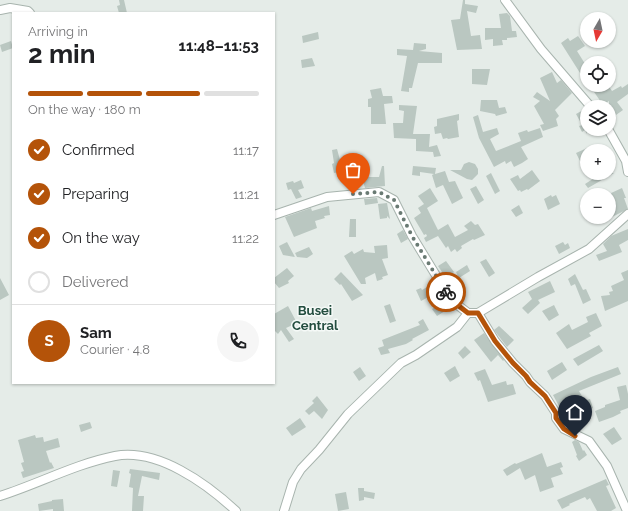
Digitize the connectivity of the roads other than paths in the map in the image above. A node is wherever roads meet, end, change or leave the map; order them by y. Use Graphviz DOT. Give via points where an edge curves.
graph roads {
  1 [pos="505,0"];
  2 [pos="0,10"];
  3 [pos="29,12"];
  4 [pos="585,100"];
  5 [pos="612,136"];
  6 [pos="628,172"];
  7 [pos="628,214"];
  8 [pos="275,215"];
  9 [pos="468,313"];
  10 [pos="478,313"];
  11 [pos="0,496"];
  12 [pos="236,511"];
  13 [pos="284,511"];
  14 [pos="627,511"];
  1 -- 4 [label="street" via="541,49"];
  2 -- 3 [label="street" via="10,8"];
  5 -- 6 [label="street" via="626,161"];
  7 -- 10 [label="street" via="589,249"];
  8 -- 9 [label="street" via="327,197 379,192 394,200 412,236 451,300"];
  9 -- 10 [label="street"];
  9 -- 13 [label="street" via="457,327 396,367 348,414 301,468 293,482"];
  10 -- 14 [label="street" via="495,341 545,396 564,429 589,441 607,466"];
  11 -- 12 [label="street" via="73,469 116,456 131,456 157,460 179,470 220,496"];
}
